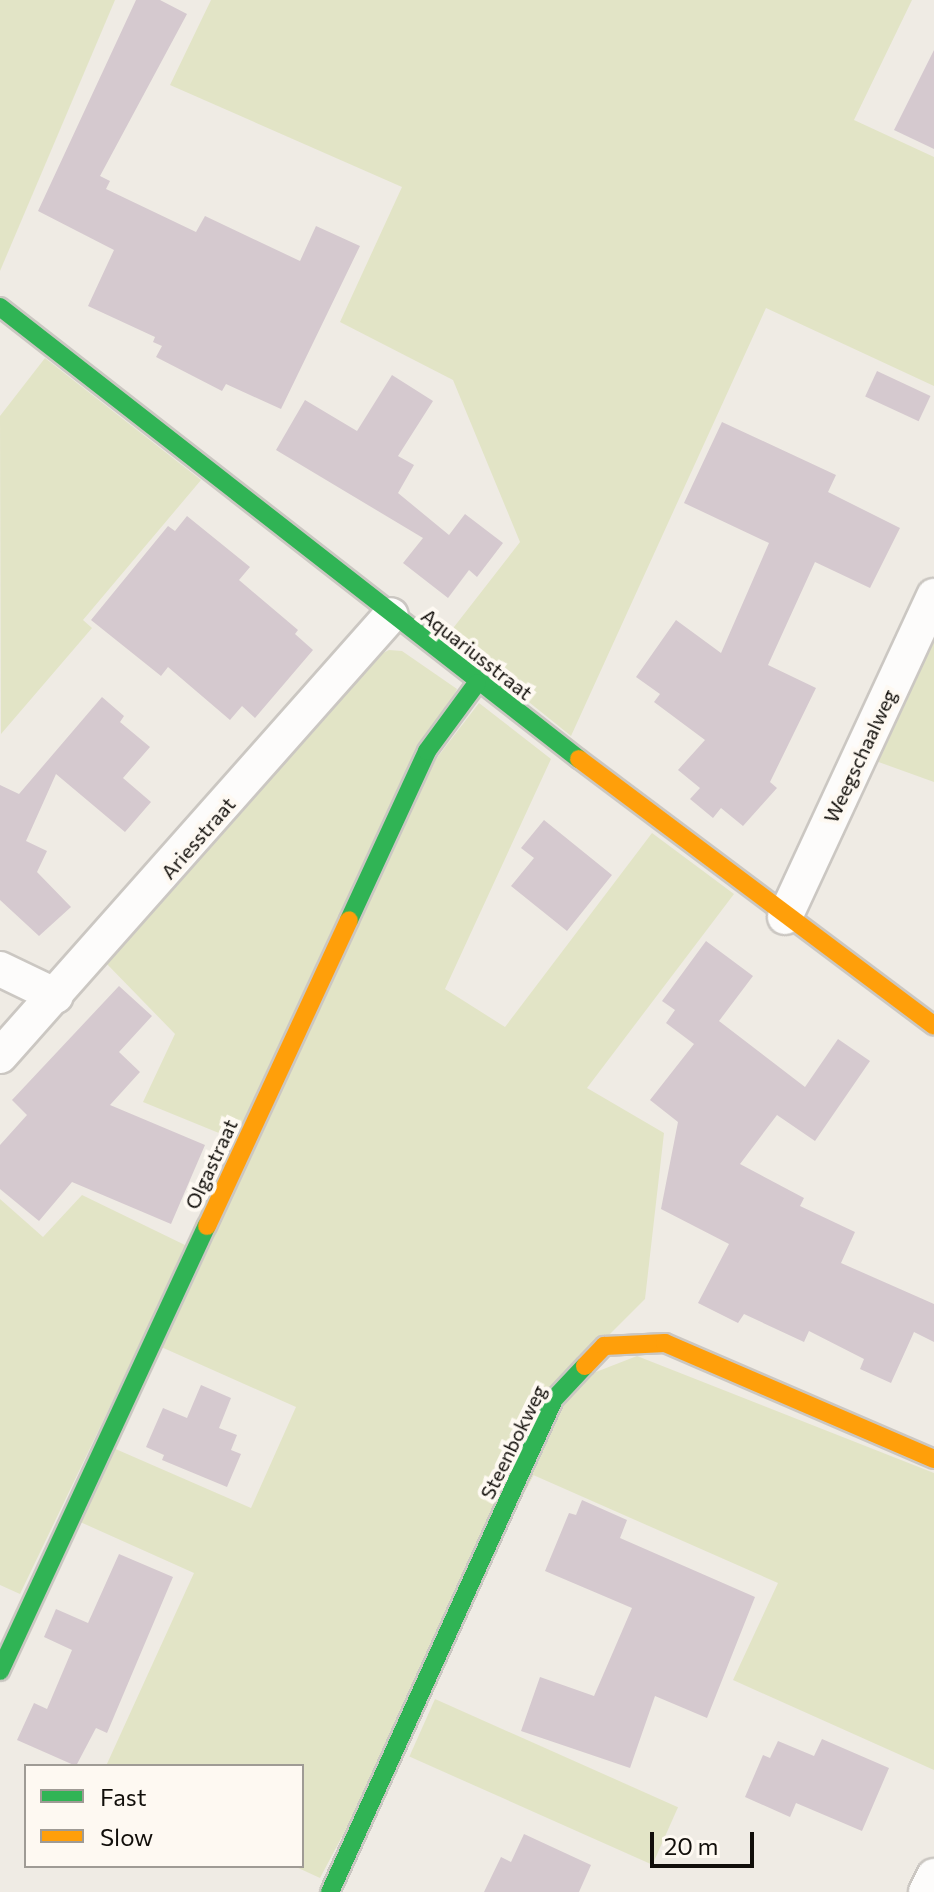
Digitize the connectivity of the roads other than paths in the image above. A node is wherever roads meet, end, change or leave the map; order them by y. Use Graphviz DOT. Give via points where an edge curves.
graph roads {
  1 [pos="0,307"];
  2 [pos="934,596"];
  3 [pos="391,615"];
  4 [pos="477,683"];
  5 [pos="785,917"];
  6 [pos="0,969"];
  7 [pos="56,996"];
  8 [pos="934,1026"];
  9 [pos="0,1056"];
  10 [pos="934,1459"];
  11 [pos="0,1671"];
  12 [pos="934,1876"];
  13 [pos="330,1892"];
  14 [pos="926,1892"];
  1 -- 3 [label="street, Aquariusstraat"];
  2 -- 5 [label="street, Weegschaalweg"];
  3 -- 4 [label="street, Aquariusstraat"];
  3 -- 7 [label="street, Ariesstraat"];
  4 -- 5 [label="street, Aquariusstraat"];
  4 -- 11 [label="street, Olgastraat" via="427,751"];
  5 -- 8 [label="street, Aquariusstraat"];
  6 -- 7 [label="street"];
  7 -- 9 [label="street, Ariesstraat"];
  10 -- 13 [label="street, Steenbokweg" via="665,1343 604,1346 554,1399"];
  12 -- 14 [label="street"];
}
